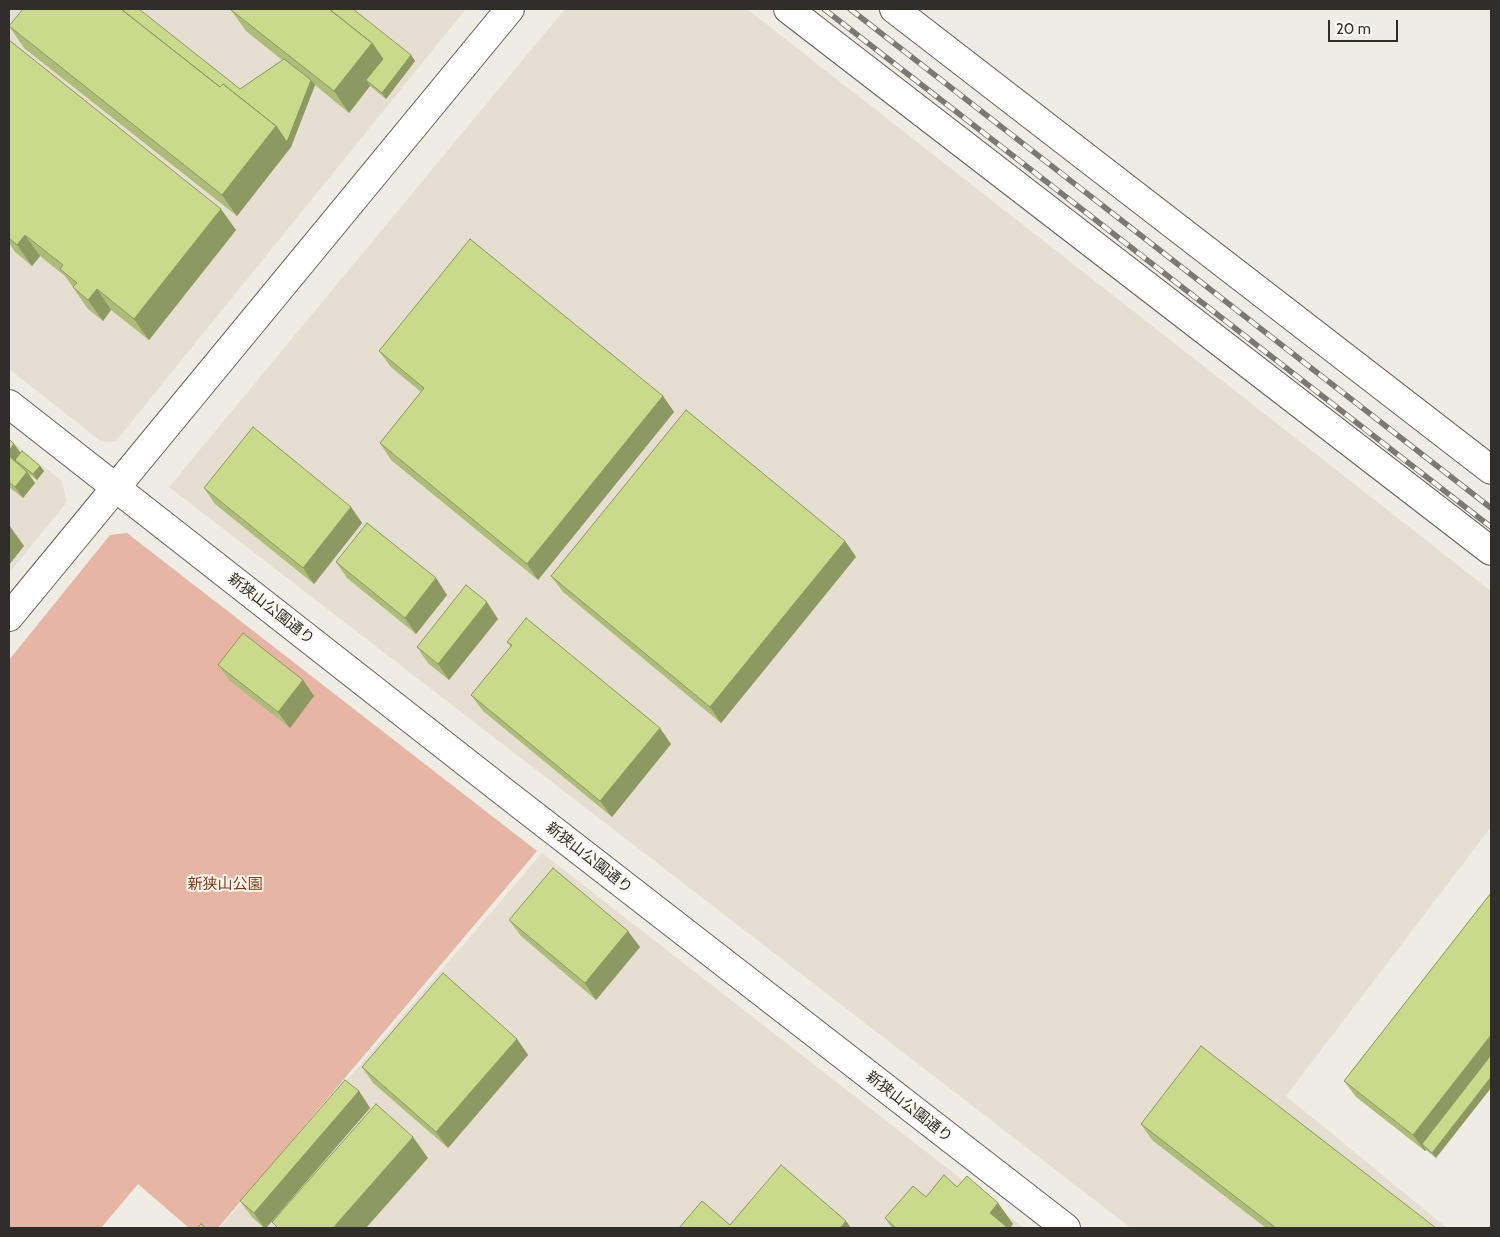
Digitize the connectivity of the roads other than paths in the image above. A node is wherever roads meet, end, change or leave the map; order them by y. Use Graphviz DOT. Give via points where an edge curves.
graph roads {
  1 [pos="510,9"];
  2 [pos="788,9"];
  3 [pos="894,9"];
  4 [pos="9,404"];
  5 [pos="1491,470"];
  6 [pos="114,486"];
  7 [pos="1491,551"];
  8 [pos="9,616"];
  9 [pos="1066,1228"];
  1 -- 6 [label="street"];
  2 -- 7 [label="street"];
  3 -- 5 [label="street"];
  4 -- 6 [label="street, 新狭山公園通り"];
  6 -- 8 [label="street"];
  6 -- 9 [label="street, 新狭山公園通り"];
}
